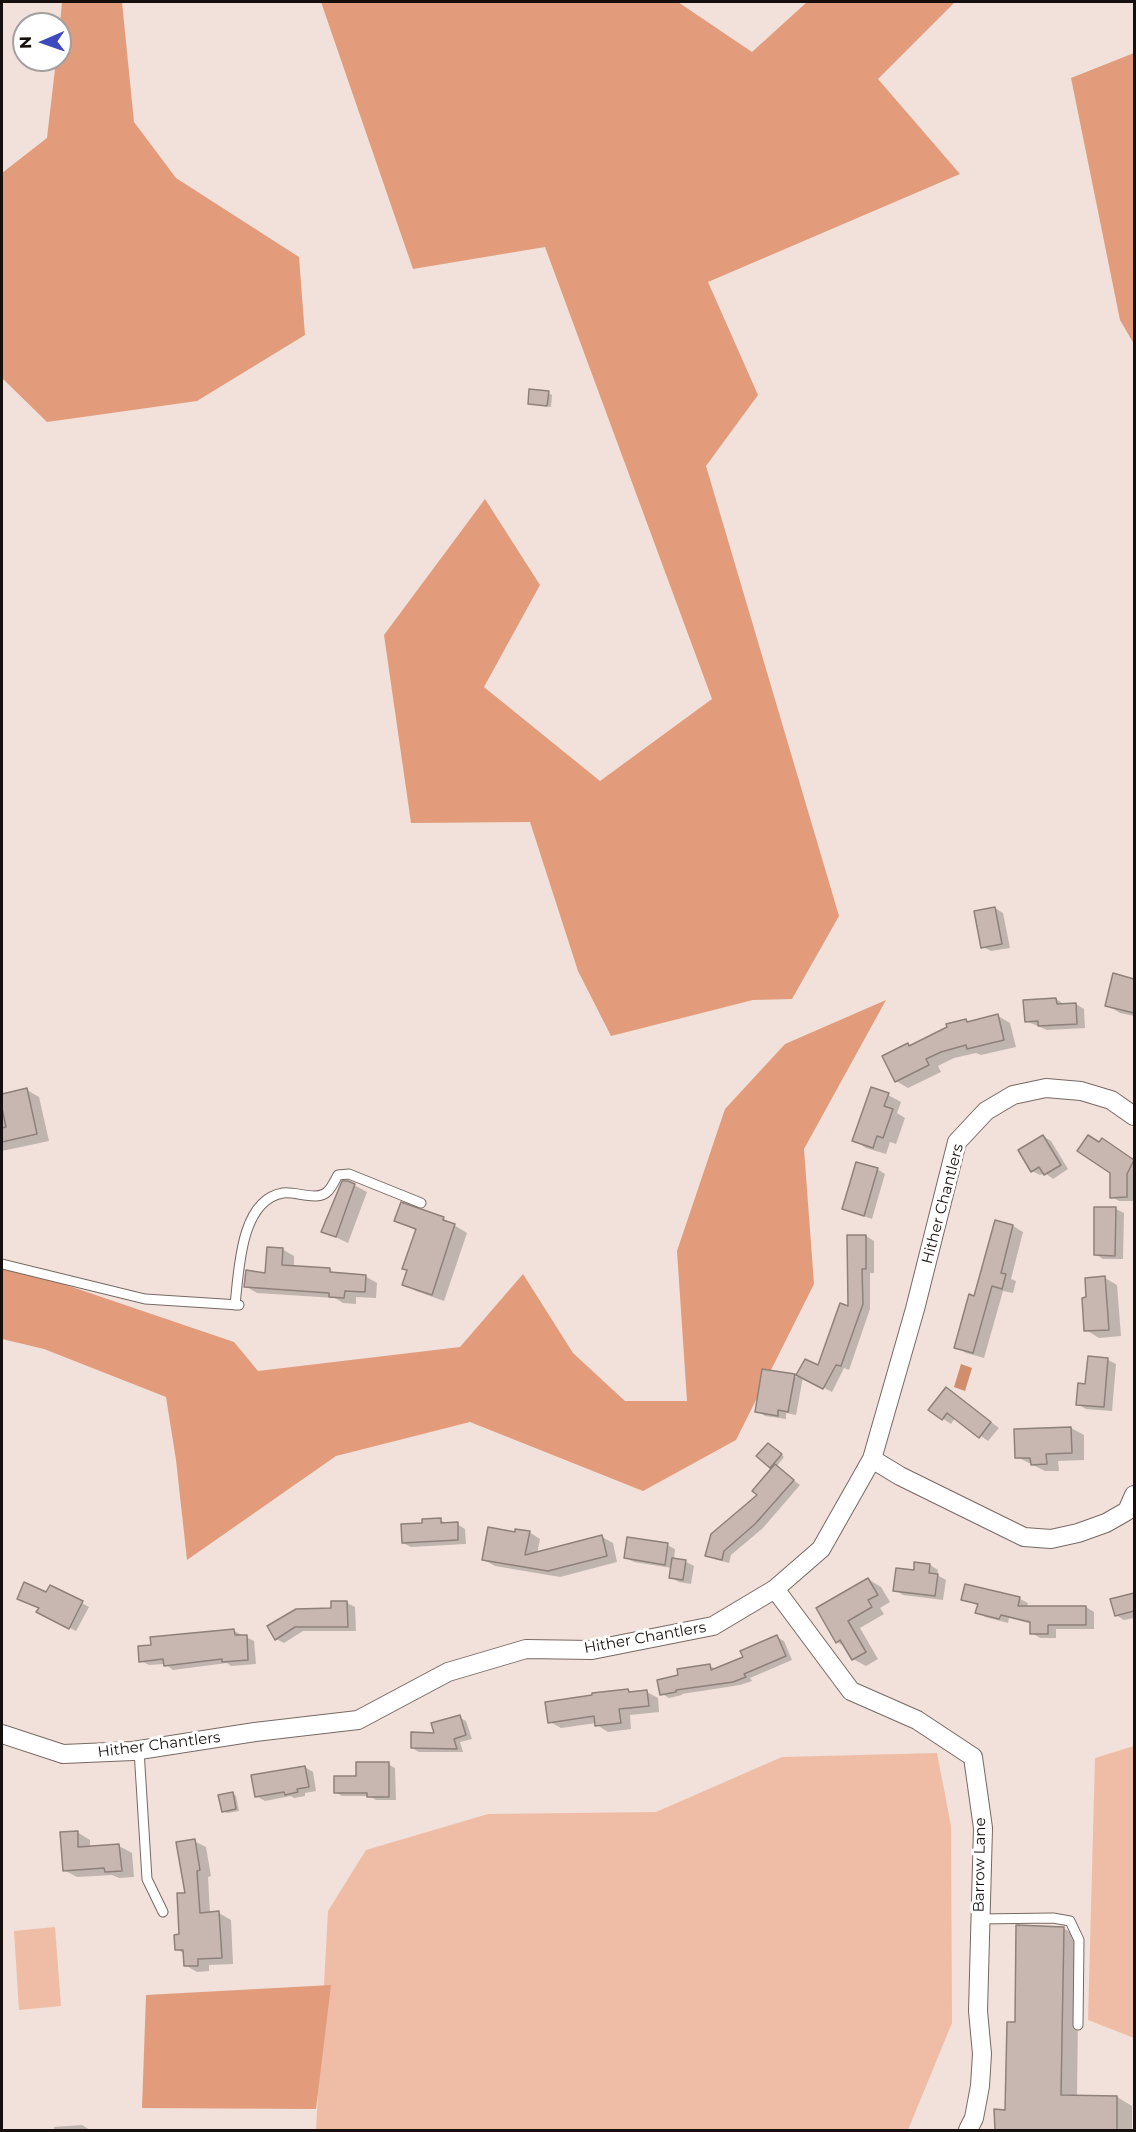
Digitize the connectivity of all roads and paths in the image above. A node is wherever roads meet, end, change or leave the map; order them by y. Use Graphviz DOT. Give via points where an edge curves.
graph roads {
  1 [pos="1134,1116"];
  2 [pos="421,1203"];
  3 [pos="2,1264"];
  4 [pos="872,1459"];
  5 [pos="1134,1495"];
  6 [pos="775,1589"];
  7 [pos="2,1734"];
  8 [pos="139,1750"];
  9 [pos="163,1912"];
  10 [pos="979,1919"];
  11 [pos="1078,2025"];
  12 [pos="968,2130"];
  1 -- 4 [label="street, Hither Chantlers" via="1111,1100 1081,1091 1046,1088 1013,1095 986,1111 957,1142"];
  2 -- 3 [label="lane" via="349,1174 338,1175 320,1196 274,1196 258,1209 246,1234 237,1305 145,1299"];
  4 -- 5 [label="street" via="1024,1537 1051,1539 1106,1523 1127,1511"];
  4 -- 6 [label="street, Hither Chantlers" via="821,1549"];
  6 -- 8 [label="street, Hither Chantlers" via="713,1626 592,1650 526,1649 448,1672 358,1720"];
  6 -- 10 [label="street, Barrow Lane" via="851,1691 917,1720 973,1757 983,1828"];
  7 -- 8 [label="street, Hither Chantlers" via="63,1754"];
  8 -- 9 [label="lane" via="147,1879"];
  10 -- 11 [label="lane" via="1070,1921 1079,1940"];
  10 -- 12 [label="street, Barrow Lane" via="978,2012 982,2054 978,2097"];
}
